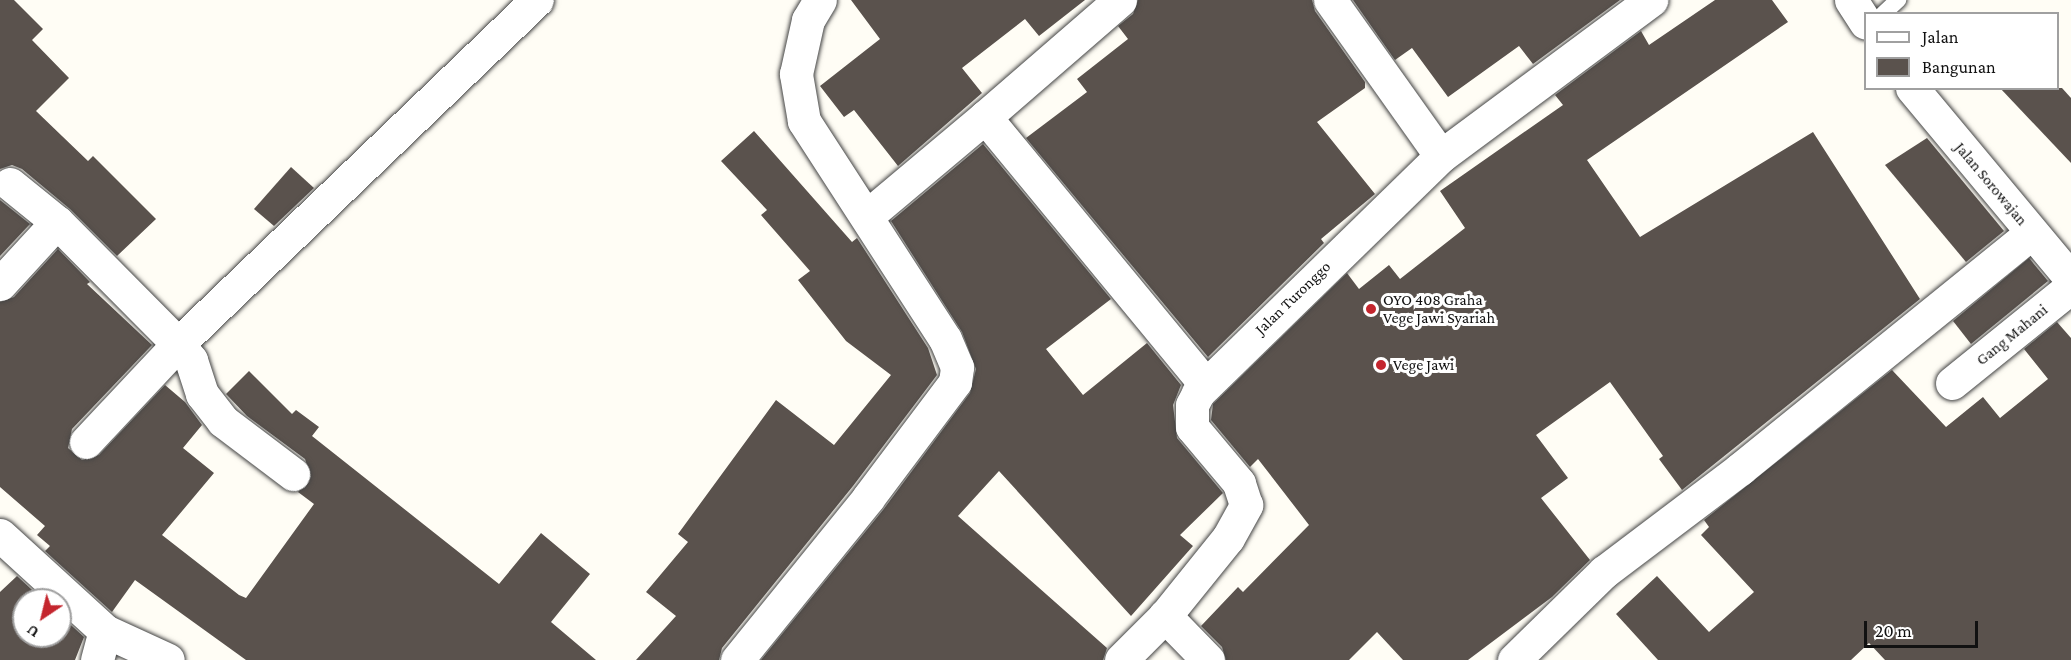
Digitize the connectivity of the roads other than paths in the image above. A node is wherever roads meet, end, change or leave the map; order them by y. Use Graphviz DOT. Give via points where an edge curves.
graph roads {
  1 [pos="537,0"];
  2 [pos="820,0"];
  3 [pos="1120,0"];
  4 [pos="1330,0"];
  5 [pos="1651,0"];
  6 [pos="1851,0"];
  7 [pos="1898,0"];
  8 [pos="1885,12"];
  9 [pos="1864,20"];
  10 [pos="1914,90"];
  11 [pos="986,117"];
  12 [pos="1441,156"];
  13 [pos="10,184"];
  14 [pos="867,216"];
  15 [pos="57,222"];
  16 [pos="2031,233"];
  17 [pos="2071,279"];
  18 [pos="0,284"];
  19 [pos="2071,287"];
  20 [pos="178,344"];
  21 [pos="1952,383"];
  22 [pos="1206,385"];
  23 [pos="86,442"];
  24 [pos="293,474"];
  25 [pos="0,535"];
  26 [pos="1165,616"];
  27 [pos="101,646"];
  28 [pos="168,660"];
  29 [pos="737,660"];
  30 [pos="1121,660"];
  31 [pos="1208,660"];
  32 [pos="1514,660"];
  1 -- 20 [label="street"];
  2 -- 14 [label="street" via="808,20 796,74 804,121"];
  3 -- 11 [label="street"];
  4 -- 12 [label="street"];
  5 -- 12 [label="street, Jalan Turonggo"];
  6 -- 9 [label="street"];
  7 -- 8 [label="lane"];
  10 -- 16 [label="street, Jalan Sorowajan"];
  11 -- 14 [label="street"];
  11 -- 22 [label="street"];
  12 -- 22 [label="street, Jalan Turonggo"];
  13 -- 15 [label="street"];
  14 -- 29 [label="street" via="945,339 957,367 955,382 868,498"];
  15 -- 18 [label="street"];
  15 -- 20 [label="street"];
  16 -- 17 [label="street, Jalan Sorowajan"];
  16 -- 32 [label="street" via="1740,469 1604,572"];
  19 -- 21 [label="street, Gang Mahani"];
  20 -- 23 [label="street"];
  20 -- 24 [label="street" via="191,360 202,394 223,421"];
  22 -- 26 [label="street, Jalan Turonggo" via="1192,405 1190,422 1239,483 1246,505 1228,538"];
  25 -- 27 [label="street"];
  26 -- 30 [label="street, Jalan Turonggo"];
  26 -- 31 [label="street"];
  27 -- 28 [label="street"];
}
